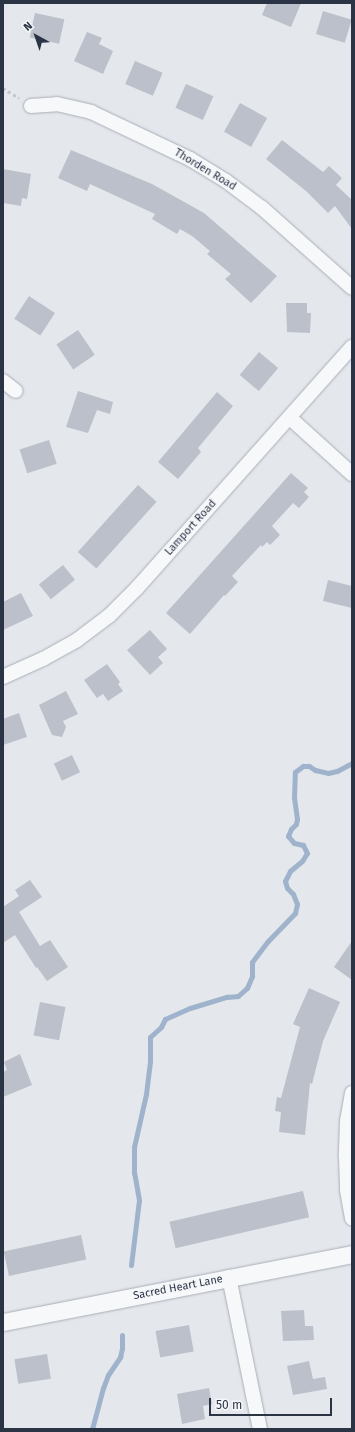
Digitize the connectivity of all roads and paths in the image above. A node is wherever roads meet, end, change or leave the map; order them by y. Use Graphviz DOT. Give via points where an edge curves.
graph roads {
  1 [pos="31,106"];
  2 [pos="352,288"];
  3 [pos="352,347"];
  4 [pos="3,381"];
  5 [pos="16,390"];
  6 [pos="290,418"];
  7 [pos="352,474"];
  8 [pos="3,677"];
  9 [pos="352,1093"];
  10 [pos="352,1219"];
  11 [pos="352,1254"];
  12 [pos="230,1278"];
  13 [pos="3,1322"];
  14 [pos="260,1429"];
  1 -- 2 [label="street, Thorden Road" via="57,104 91,112 190,159 226,181 262,208"];
  3 -- 6 [label="street, Lamport Road"];
  4 -- 5 [label="street"];
  6 -- 7 [label="street"];
  6 -- 8 [label="street, Lamport Road" via="109,616 77,640"];
  9 -- 10 [label="street" via="346,1157 347,1190"];
  11 -- 12 [label="street, Sacred Heart Lane"];
  12 -- 13 [label="street, Sacred Heart Lane"];
  12 -- 14 [label="street"];
}
